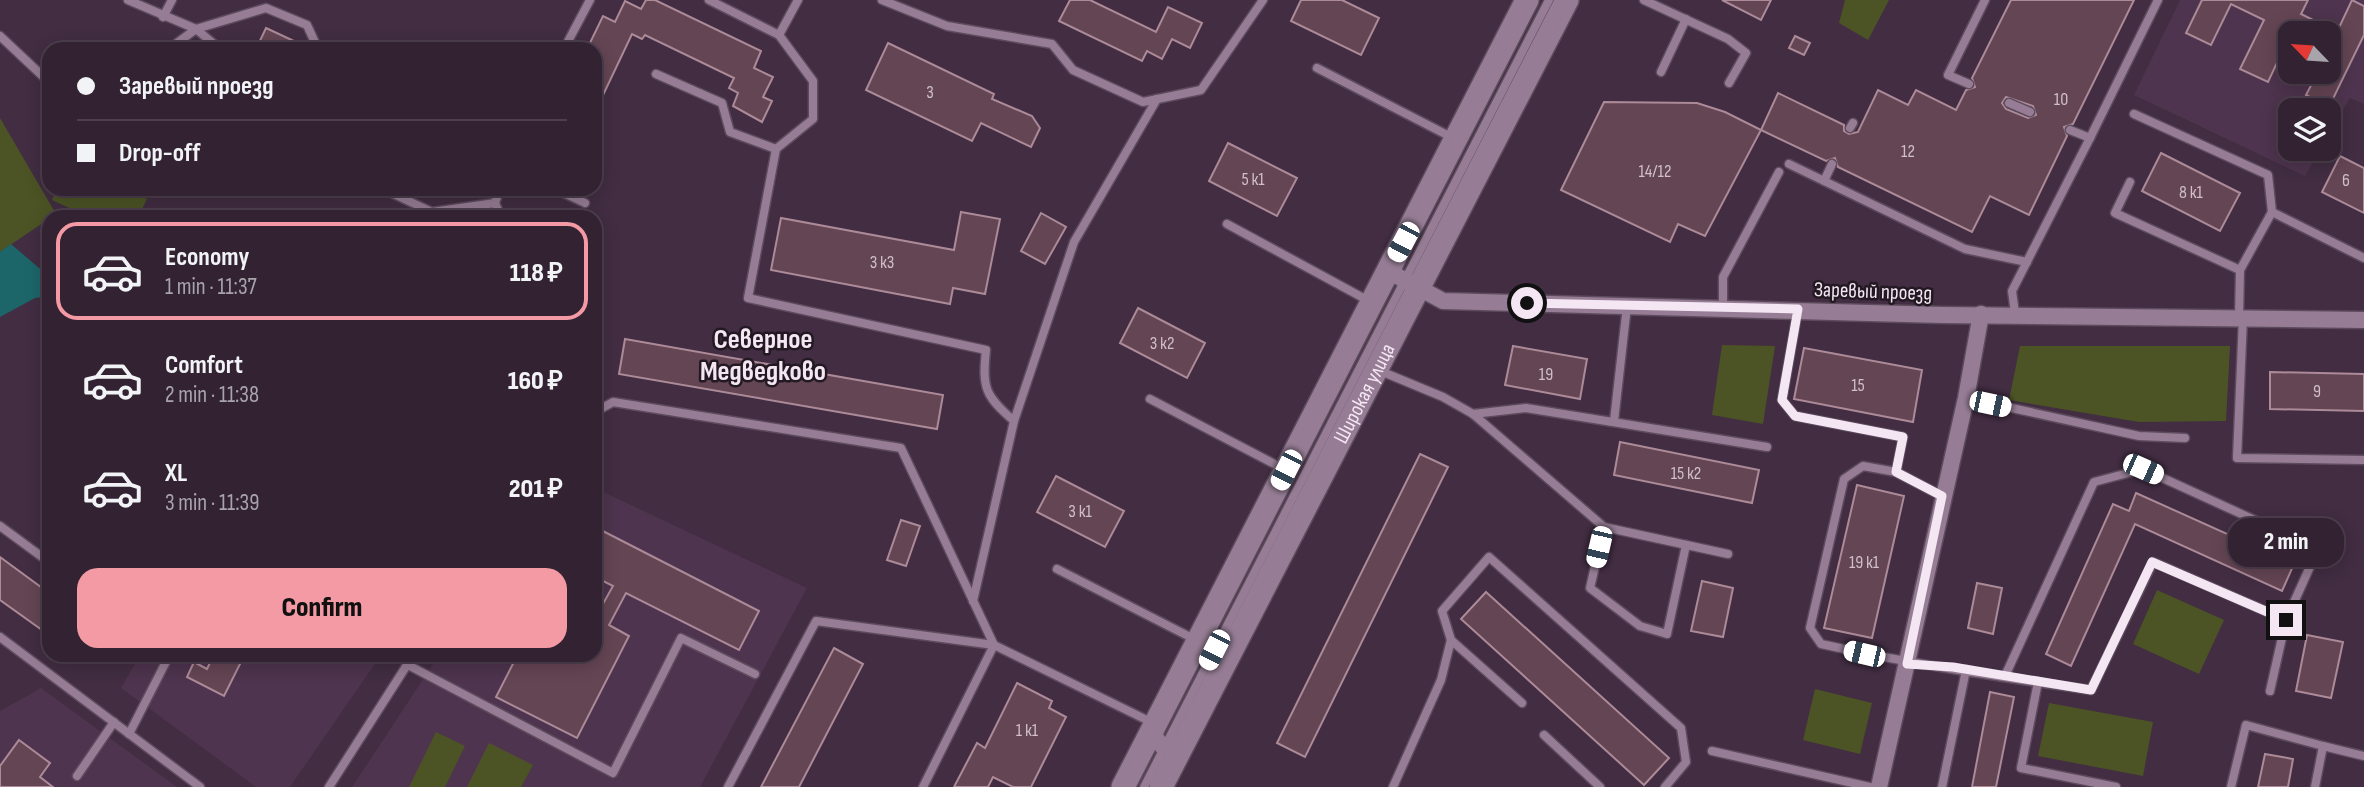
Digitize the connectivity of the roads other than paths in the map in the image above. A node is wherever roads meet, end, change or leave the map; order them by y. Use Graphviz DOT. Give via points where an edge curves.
graph roads {
  1 [pos="128,0"];
  2 [pos="172,0"];
  3 [pos="590,0"];
  4 [pos="709,0"];
  5 [pos="798,0"];
  6 [pos="882,0"];
  7 [pos="1263,0"];
  8 [pos="1527,0"];
  9 [pos="1549,0"];
  10 [pos="1567,0"];
  11 [pos="1644,0"];
  12 [pos="1985,0"];
  13 [pos="2158,0"];
  14 [pos="268,4"];
  15 [pos="163,17"];
  16 [pos="1686,19"];
  17 [pos="196,29"];
  18 [pos="779,34"];
  19 [pos="0,36"];
  20 [pos="178,42"];
  21 [pos="212,42"];
  22 [pos="315,42"];
  23 [pos="568,42"];
  24 [pos="1317,68"];
  25 [pos="1661,72"];
  26 [pos="656,74"];
  27 [pos="42,75"];
  28 [pos="1730,83"];
  29 [pos="1969,84"];
  30 [pos="1157,99"];
  31 [pos="2009,103"];
  32 [pos="2030,112"];
  33 [pos="2134,114"];
  34 [pos="2070,130"];
  35 [pos="2090,138"];
  36 [pos="1456,139"];
  37 [pos="776,149"];
  38 [pos="1789,164"];
  39 [pos="1832,164"];
  40 [pos="1779,172"];
  41 [pos="1824,181"];
  42 [pos="2130,182"];
  43 [pos="398,196"];
  44 [pos="498,196"];
  45 [pos="569,196"];
  46 [pos="495,203"];
  47 [pos="585,204"];
  48 [pos="428,210"];
  49 [pos="446,210"];
  50 [pos="498,210"];
  51 [pos="2272,212"];
  52 [pos="1227,224"];
  53 [pos="2364,258"];
  54 [pos="2027,262"];
  55 [pos="2241,270"];
  56 [pos="1403,279"];
  57 [pos="1372,302"];
  58 [pos="1627,306"];
  59 [pos="1723,308"];
  60 [pos="1798,309"];
  61 [pos="2015,313"];
  62 [pos="1981,314"];
  63 [pos="2241,318"];
  64 [pos="2364,320"];
  65 [pos="1375,369"];
  66 [pos="1966,398"];
  67 [pos="1150,399"];
  68 [pos="602,408"];
  69 [pos="1474,414"];
  70 [pos="1014,421"];
  71 [pos="1614,421"];
  72 [pos="2185,438"];
  73 [pos="1767,447"];
  74 [pos="2364,460"];
  75 [pos="1286,470"];
  76 [pos="1896,472"];
  77 [pos="1942,496"];
  78 [pos="0,526"];
  79 [pos="1604,527"];
  80 [pos="1686,545"];
  81 [pos="1728,554"];
  82 [pos="42,557"];
  83 [pos="1057,569"];
  84 [pos="973,601"];
  85 [pos="2286,620"];
  86 [pos="0,637"];
  87 [pos="1451,640"];
  88 [pos="1198,641"];
  89 [pos="994,645"];
  90 [pos="166,662"];
  91 [pos="408,664"];
  92 [pos="1907,664"];
  93 [pos="1966,670"];
  94 [pos="755,674"];
  95 [pos="2005,676"];
  96 [pos="2038,682"];
  97 [pos="2270,691"];
  98 [pos="1522,703"];
  99 [pos="114,722"];
  100 [pos="1156,724"];
  101 [pos="129,734"];
  102 [pos="1544,735"];
  103 [pos="1175,743"];
  104 [pos="2323,746"];
  105 [pos="1712,751"];
  106 [pos="2364,756"];
  107 [pos="77,776"];
  108 [pos="200,787"];
  109 [pos="330,787"];
  110 [pos="728,787"];
  111 [pos="923,787"];
  112 [pos="1123,787"];
  113 [pos="1144,787"];
  114 [pos="1161,787"];
  115 [pos="1394,787"];
  116 [pos="1600,787"];
  117 [pos="1665,787"];
  118 [pos="1870,787"];
  119 [pos="1880,787"];
  120 [pos="1942,787"];
  121 [pos="2116,787"];
  122 [pos="2231,787"];
  123 [pos="2315,787"];
  1 -- 15 [label="lane"];
  2 -- 15 [label="lane"];
  3 -- 23 [label="lane"];
  4 -- 18 [label="lane"];
  5 -- 18 [label="lane"];
  6 -- 30 [label="lane" via="947,26 1052,44 1073,70 1143,102"];
  7 -- 30 [label="lane" via="1200,90"];
  8 -- 36 [label="main road, Широкая улица"];
  9 -- 56 [label="lane, Широкая улица"];
  10 -- 56 [label="main road, Широкая улица"];
  11 -- 16 [label="lane"];
  12 -- 29 [label="lane" via="1948,75"];
  13 -- 35 [label="lane"];
  14 -- 17 [label="lane"];
  14 -- 22 [label="lane" via="307,25"];
  15 -- 17 [label="lane"];
  16 -- 25 [label="lane"];
  16 -- 28 [label="lane" via="1746,53"];
  17 -- 20 [label="lane"];
  17 -- 21 [label="lane"];
  18 -- 37 [label="lane" via="813,81 813,119"];
  19 -- 27 [label="lane"];
  24 -- 36 [label="lane"];
  26 -- 37 [label="lane" via="722,103 730,132"];
  30 -- 70 [label="lane" via="1074,242"];
  31 -- 32 [label="lane"];
  33 -- 51 [label="lane" via="2268,175"];
  34 -- 35 [label="lane"];
  35 -- 54 [label="lane"];
  36 -- 56 [label="main road, Широкая улица"];
  37 -- 70 [label="lane" via="748,298 986,350 982,381 996,406"];
  38 -- 41 [label="lane"];
  39 -- 41 [label="lane"];
  40 -- 59 [label="lane" via="1723,278"];
  41 -- 54 [label="lane" via="1965,249"];
  42 -- 55 [label="lane" via="2115,213"];
  43 -- 48 [label="lane"];
  44 -- 46 [label="lane"];
  45 -- 47 [label="lane"];
  46 -- 49 [label="lane"];
  46 -- 50 [label="lane"];
  51 -- 53 [label="lane"];
  51 -- 55 [label="lane"];
  52 -- 57 [label="lane"];
  54 -- 61 [label="lane" via="2012,290"];
  55 -- 63 [label="lane"];
  56 -- 57 [label="main road, Широкая улица"];
  56 -- 58 [label="street, Заревый проезд" via="1443,301"];
  56 -- 65 [label="main road, Широкая улица"];
  56 -- 103 [label="lane, Широкая улица"];
  57 -- 75 [label="main road, Широкая улица"];
  58 -- 59 [label="street, Заревый проезд"];
  58 -- 71 [label="lane"];
  59 -- 60 [label="street, Заревый проезд"];
  60 -- 62 [label="street, Заревый проезд"];
  60 -- 76 [label="lane" via="1782,400 1795,416 1903,437"];
  61 -- 62 [label="street, Заревый проезд"];
  61 -- 63 [label="street, Заревый проезд"];
  62 -- 66 [label="street"];
  63 -- 64 [label="street, Заревый проезд"];
  63 -- 74 [label="lane" via="2237,458"];
  65 -- 69 [label="lane"];
  65 -- 103 [label="main road, Широкая улица"];
  66 -- 72 [label="lane" via="2139,436"];
  66 -- 77 [label="street"];
  67 -- 75 [label="lane"];
  68 -- 84 [label="lane" via="613,402 901,448"];
  69 -- 71 [label="lane" via="1526,408"];
  69 -- 79 [label="lane"];
  70 -- 84 [label="lane"];
  71 -- 73 [label="lane"];
  75 -- 88 [label="main road, Широкая улица"];
  76 -- 77 [label="lane"];
  76 -- 92 [label="lane" via="1863,466 1844,479 1810,628 1821,644"];
  77 -- 92 [label="street"];
  78 -- 82 [label="lane"];
  79 -- 80 [label="lane"];
  79 -- 80 [label="lane" via="1590,587 1640,626 1667,634"];
  80 -- 81 [label="lane"];
  83 -- 88 [label="lane"];
  84 -- 89 [label="lane"];
  85 -- 95 [label="lane" via="2318,549 2143,469 2094,482"];
  85 -- 96 [label="lane" via="2152,562 2091,690"];
  85 -- 97 [label="lane"];
  86 -- 99 [label="lane"];
  87 -- 98 [label="lane"];
  87 -- 115 [label="lane" via="1441,680"];
  87 -- 117 [label="lane" via="1442,611 1489,557 1681,728 1686,762"];
  88 -- 100 [label="main road, Широкая улица"];
  89 -- 100 [label="lane"];
  89 -- 110 [label="lane" via="816,621"];
  89 -- 111 [label="lane"];
  90 -- 101 [label="lane"];
  91 -- 94 [label="lane" via="613,773 681,638"];
  91 -- 109 [label="lane"];
  92 -- 93 [label="lane"];
  92 -- 119 [label="street"];
  93 -- 95 [label="lane"];
  93 -- 120 [label="lane"];
  95 -- 96 [label="lane"];
  96 -- 121 [label="lane" via="2021,768"];
  99 -- 101 [label="lane"];
  99 -- 107 [label="lane"];
  100 -- 103 [label="street" via="1155,737"];
  100 -- 112 [label="main road, Широкая улица"];
  101 -- 108 [label="lane"];
  102 -- 116 [label="lane"];
  103 -- 113 [label="lane, Широкая улица"];
  103 -- 114 [label="main road, Широкая улица"];
  104 -- 106 [label="lane"];
  104 -- 122 [label="lane" via="2246,725"];
  104 -- 123 [label="lane"];
  105 -- 118 [label="lane"];
}
